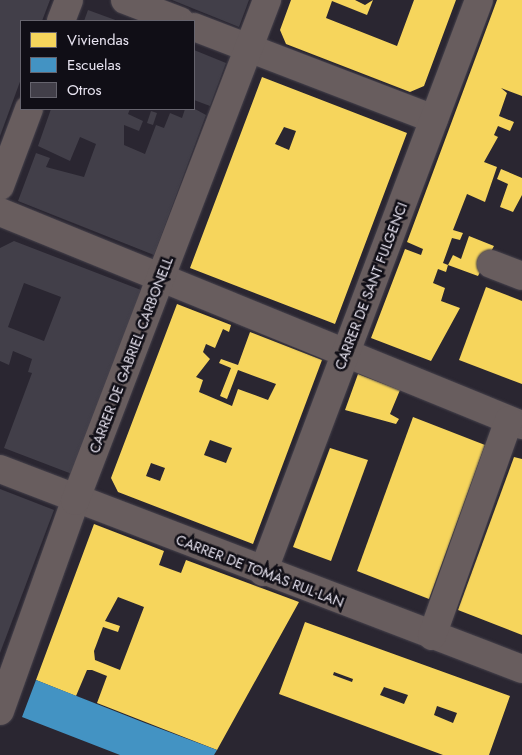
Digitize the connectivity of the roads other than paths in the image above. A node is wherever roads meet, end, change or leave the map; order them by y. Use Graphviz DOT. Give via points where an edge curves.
graph roads {
  1 [pos="69,0"];
  2 [pos="124,0"];
  3 [pos="267,0"];
  4 [pos="479,0"];
  5 [pos="61,20"];
  6 [pos="177,20"];
  7 [pos="195,27"];
  8 [pos="249,48"];
  9 [pos="28,110"];
  10 [pos="434,119"];
  11 [pos="0,186"];
  12 [pos="0,212"];
  13 [pos="491,264"];
  14 [pos="522,276"];
  15 [pos="160,280"];
  16 [pos="345,354"];
  17 [pos="516,423"];
  18 [pos="0,469"];
  19 [pos="75,501"];
  20 [pos="262,572"];
  21 [pos="432,636"];
  22 [pos="522,668"];
  23 [pos="0,711"];
  1 -- 5 [label="street"];
  2 -- 6 [label="street"];
  3 -- 8 [label="street, CARRER DE GABRIEL CARBONELL"];
  4 -- 10 [label="street, CARRER DE SANT FULGENCI"];
  7 -- 8 [label="street"];
  8 -- 10 [label="street"];
  8 -- 15 [label="street, CARRER DE GABRIEL CARBONELL"];
  9 -- 11 [label="street"];
  10 -- 16 [label="street, CARRER DE SANT FULGENCI"];
  12 -- 15 [label="street"];
  13 -- 14 [label="street"];
  15 -- 16 [label="street"];
  15 -- 19 [label="street, CARRER DE GABRIEL CARBONELL"];
  16 -- 17 [label="street"];
  16 -- 20 [label="street, CARRER DE SANT FULGENCI"];
  17 -- 21 [label="street"];
  18 -- 19 [label="street, CARRER DE TOMÀS RUL·LAN"];
  19 -- 20 [label="street, CARRER DE TOMÀS RUL·LAN"];
  19 -- 23 [label="street, CARRER DE GABRIEL CARBONELL"];
  20 -- 21 [label="street, CARRER DE TOMÀS RUL·LAN"];
  21 -- 22 [label="street, CARRER DE TOMÀS RUL·LAN"];
}
